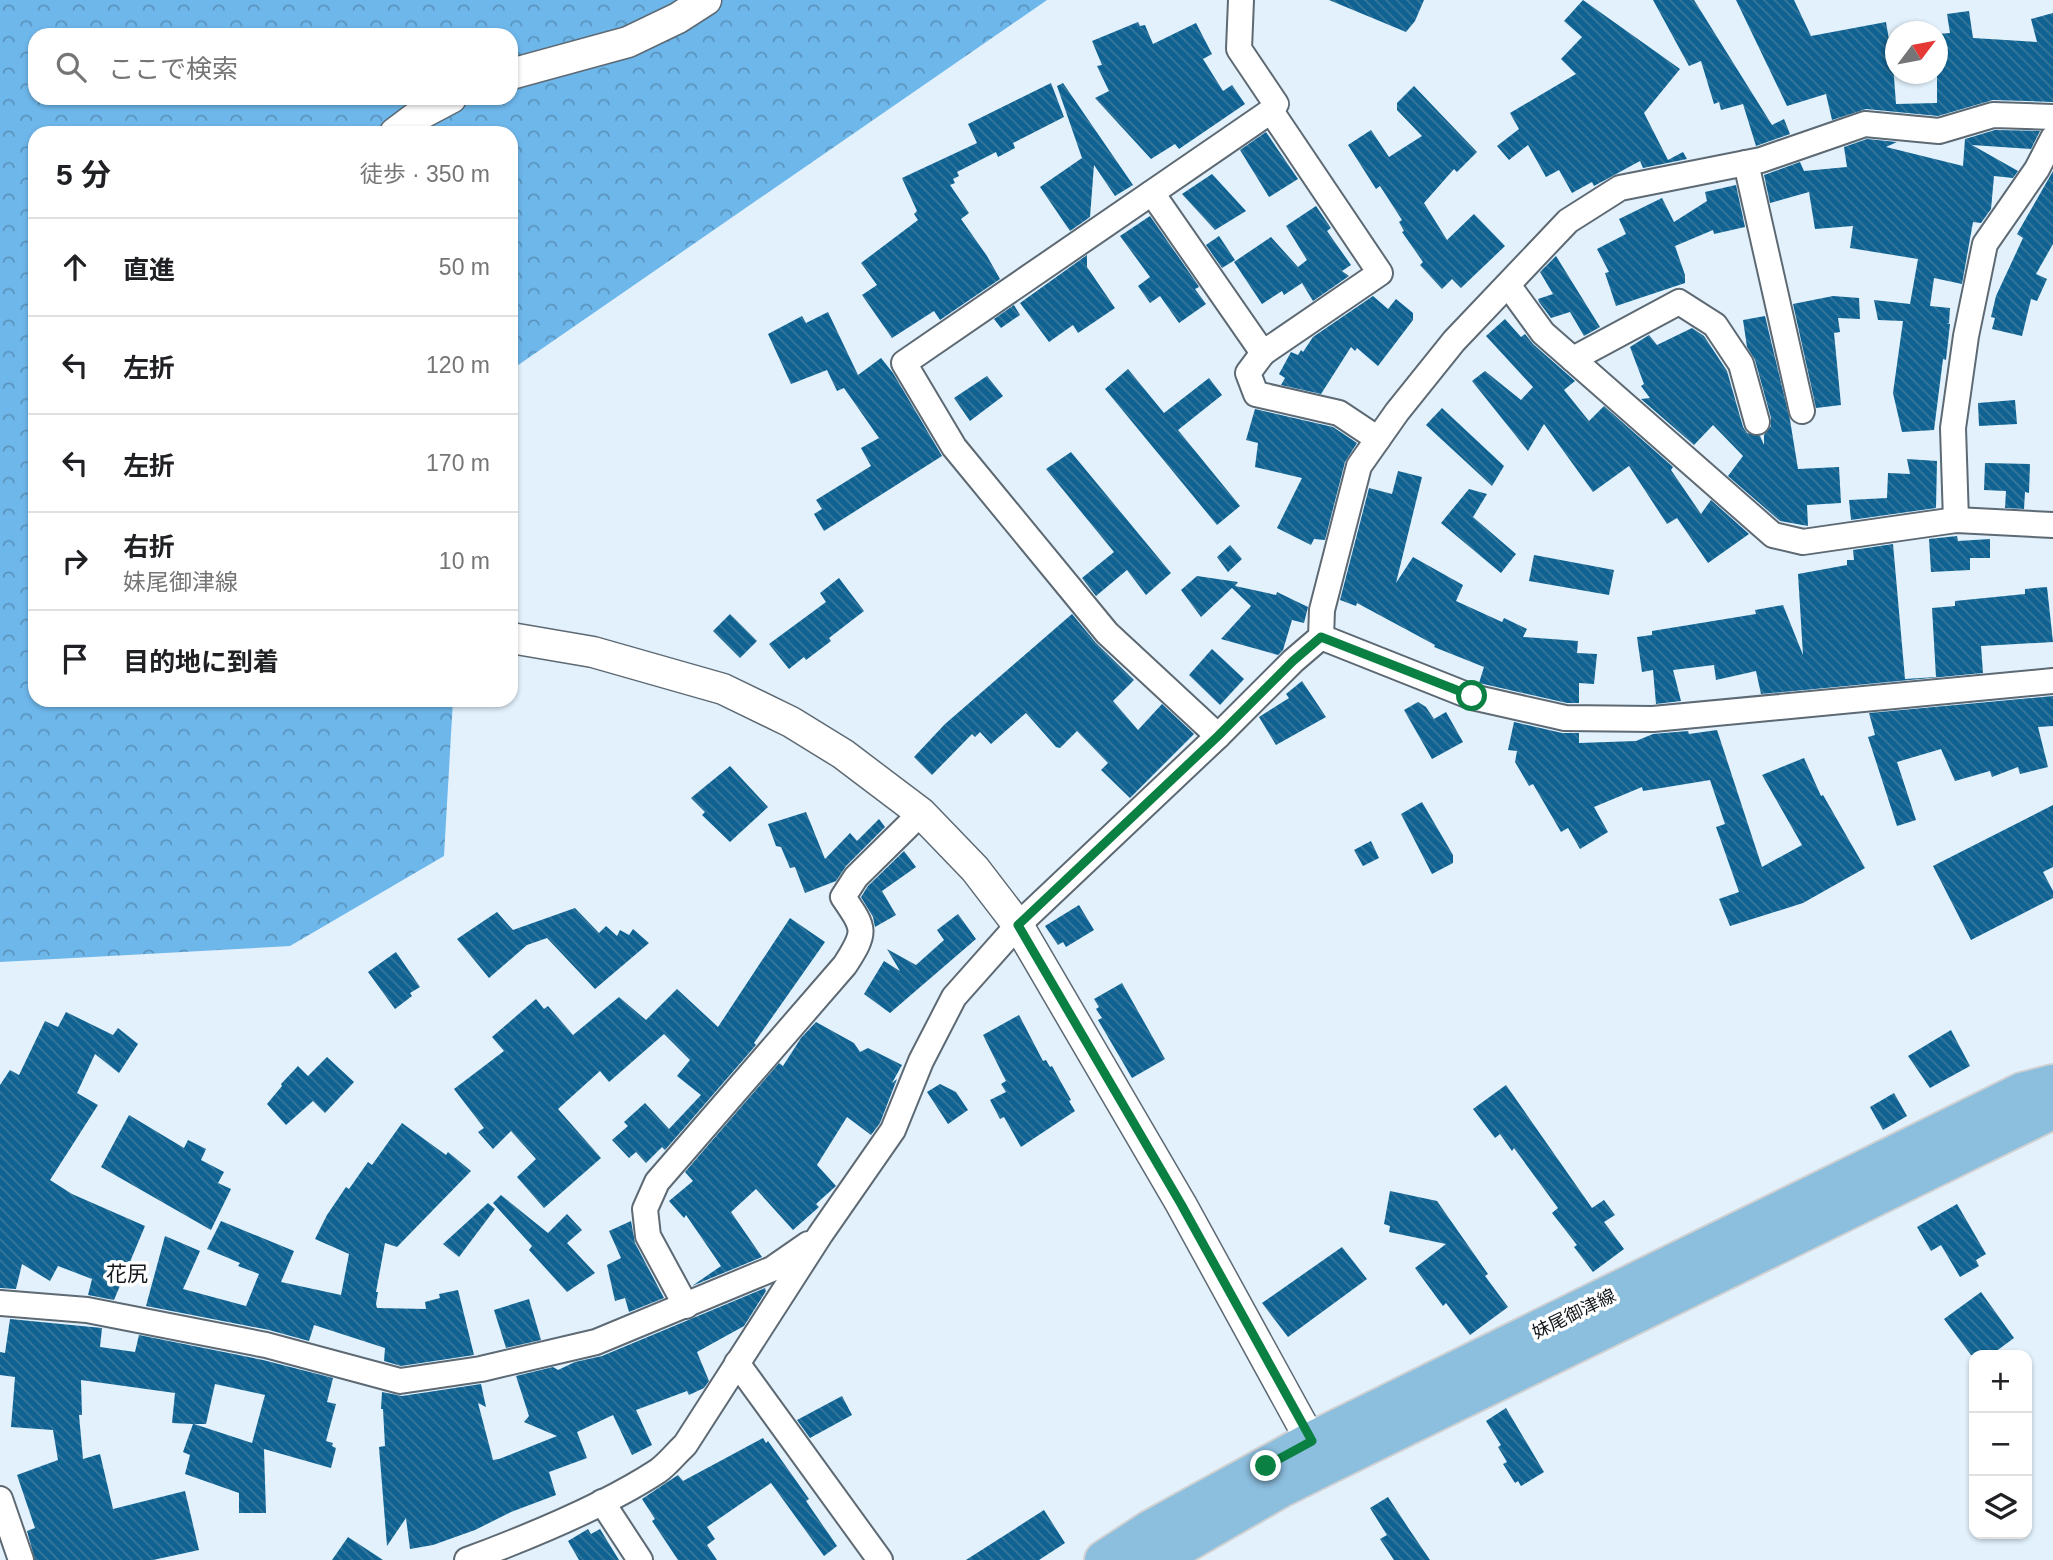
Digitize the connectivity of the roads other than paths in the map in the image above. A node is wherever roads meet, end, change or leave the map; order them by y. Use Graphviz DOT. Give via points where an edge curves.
graph roads {
  1 [pos="706,0"];
  2 [pos="1241,0"];
  3 [pos="518,72"];
  4 [pos="437,105"];
  5 [pos="1270,111"];
  6 [pos="2053,117"];
  7 [pos="404,126"];
  8 [pos="2053,138"];
  9 [pos="1746,163"];
  10 [pos="1152,193"];
  11 [pos="1508,285"];
  12 [pos="1263,353"];
  13 [pos="1573,359"];
  14 [pos="1802,411"];
  15 [pos="1757,422"];
  16 [pos="1378,439"];
  17 [pos="1956,520"];
  18 [pos="2053,525"];
  19 [pos="1321,637"];
  20 [pos="518,639"];
  21 [pos="2053,681"];
  22 [pos="1218,736"];
  23 [pos="921,813"];
  24 [pos="1018,925"];
  25 [pos="2053,1084"];
  26 [pos="2053,1107"];
  27 [pos="820,1235"];
  28 [pos="0,1303"];
  29 [pos="686,1306"];
  30 [pos="737,1363"];
  31 [pos="1318,1454"];
  32 [pos="0,1499"];
  33 [pos="602,1502"];
  34 [pos="20,1560"];
  35 [pos="467,1560"];
  36 [pos="640,1560"];
  37 [pos="880,1560"];
  38 [pos="1104,1560"];
  39 [pos="1156,1560"];
  1 -- 3 [label="street" via="628,42"];
  2 -- 5 [label="street" via="1239,50 1276,104"];
  4 -- 7 [label="street"];
  5 -- 10 [label="street"];
  5 -- 12 [label="street" via="1380,273"];
  6 -- 9 [label="street" via="1993,115 1939,131 1865,124"];
  8 -- 17 [label="street" via="1986,244 1953,428"];
  9 -- 11 [label="street" via="1619,188 1568,221"];
  9 -- 14 [label="street"];
  10 -- 12 [label="street"];
  10 -- 22 [label="street" via="904,363 954,447 1107,634"];
  11 -- 13 [label="street" via="1543,333"];
  11 -- 16 [label="street" via="1454,341"];
  12 -- 16 [label="street" via="1248,373 1256,394 1339,412"];
  13 -- 15 [label="street" via="1679,302 1715,325 1741,364"];
  13 -- 17 [label="street" via="1773,535 1803,542"];
  16 -- 19 [label="street" via="1359,466 1322,610"];
  17 -- 18 [label="street"];
  19 -- 21 [label="street" via="1472,696 1565,718 1653,719"];
  19 -- 22 [label="street"];
  20 -- 23 [label="street" via="593,652 723,689 833,747"];
  22 -- 24 [label="street"];
  23 -- 24 [label="street" via="975,869"];
  23 -- 29 [label="street" via="856,877 843,897 861,923 860,942 845,965 657,1182 645,1209 648,1236"];
  24 -- 27 [label="street" via="954,997 921,1060 893,1129"];
  24 -- 31 [label="street" via="1181,1204"];
  25 -- 31 [label="main road, 妹尾御津線" via="2022,1092"];
  26 -- 31 [label="main road, 妹尾御津線"];
  27 -- 29 [label="street" via="772,1269"];
  27 -- 30 [label="street"];
  28 -- 29 [label="street" via="87,1310 266,1345 400,1381 481,1369 596,1342"];
  30 -- 33 [label="street" via="685,1445 659,1470"];
  30 -- 37 [label="street"];
  31 -- 38 [label="main road, 妹尾御津線" via="1150,1530"];
  31 -- 39 [label="main road, 妹尾御津線" via="1279,1489"];
  32 -- 34 [label="street"];
  33 -- 35 [label="street"];
  33 -- 36 [label="street"];
}
